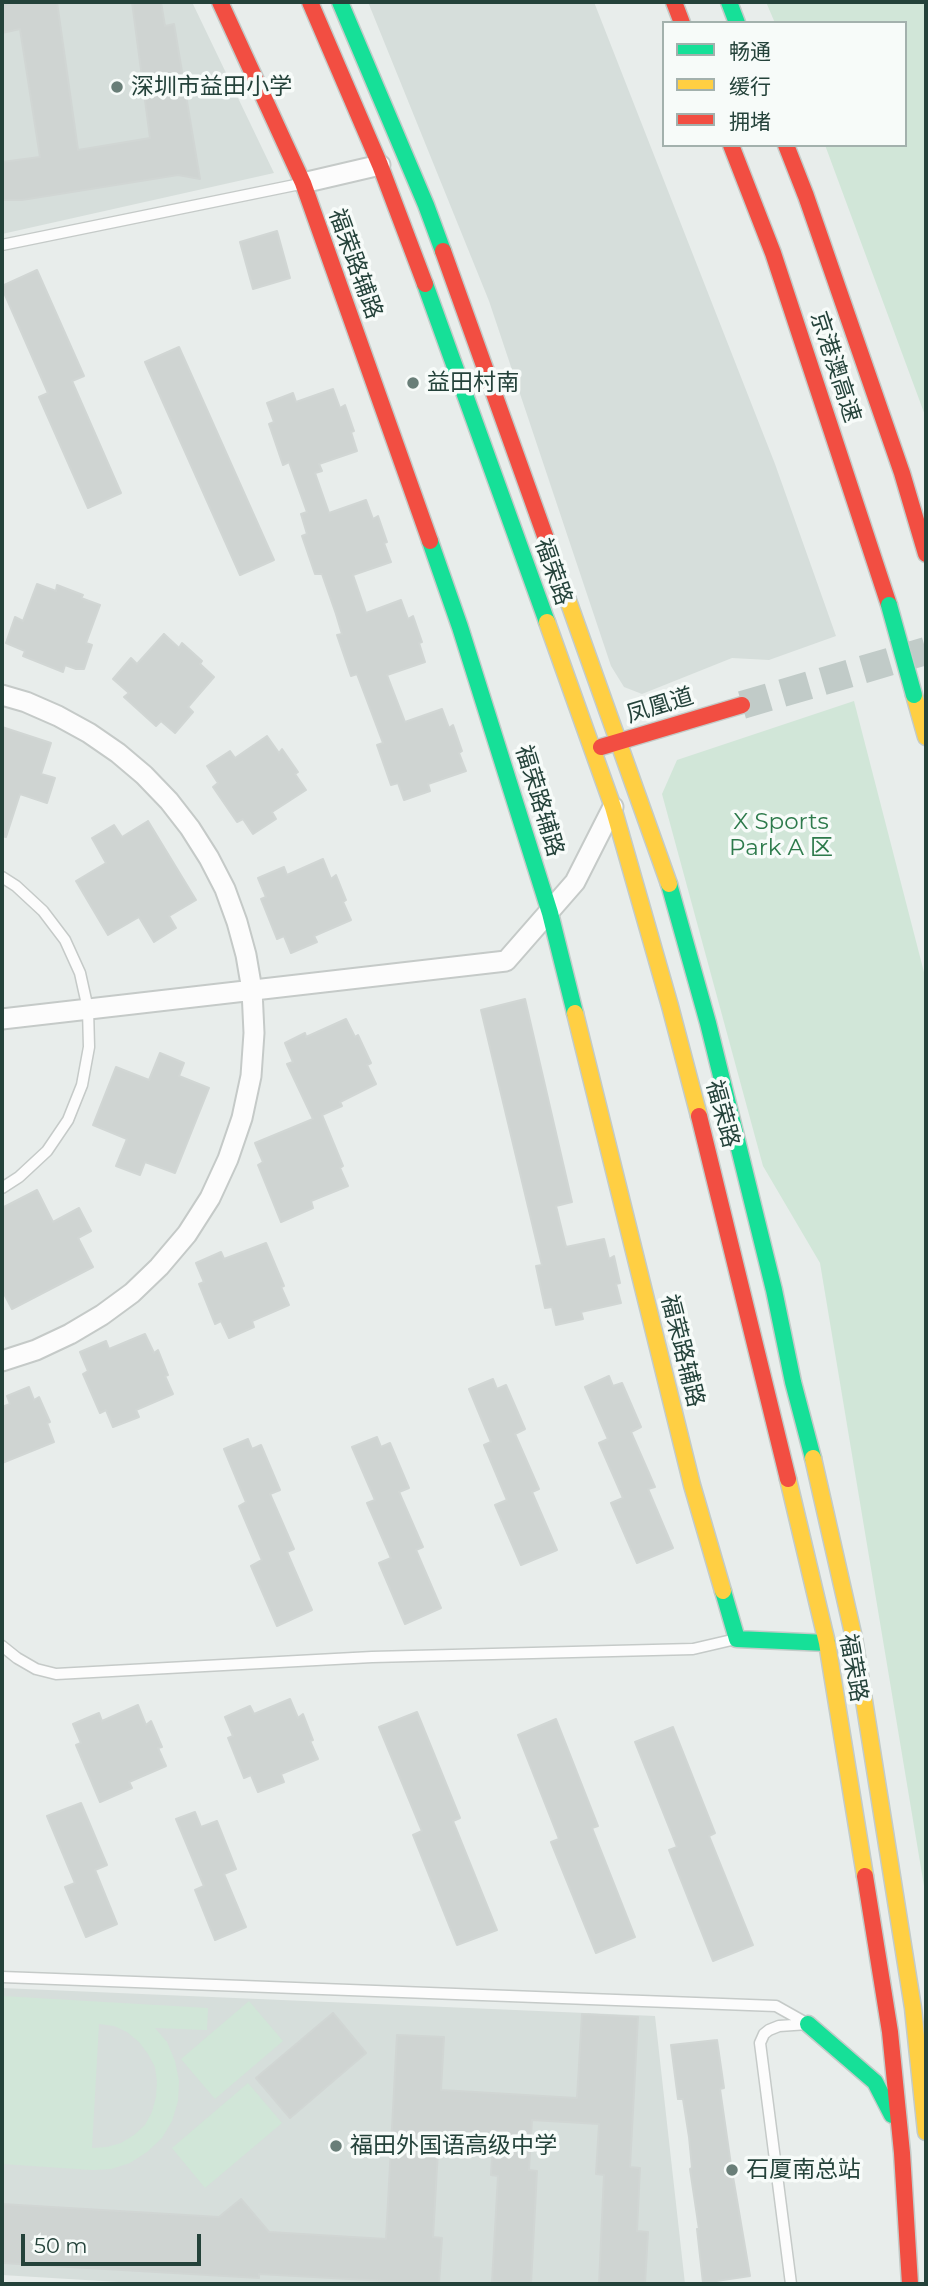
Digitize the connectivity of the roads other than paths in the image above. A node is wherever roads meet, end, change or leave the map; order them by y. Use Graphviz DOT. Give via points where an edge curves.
graph roads {
  1 [pos="220,2"];
  2 [pos="310,2"];
  3 [pos="340,2"];
  4 [pos="674,2"];
  5 [pos="729,2"];
  6 [pos="681,21"];
  7 [pos="736,21"];
  8 [pos="732,147"];
  9 [pos="787,147"];
  10 [pos="380,165"];
  11 [pos="303,183"];
  12 [pos="2,245"];
  13 [pos="926,554"];
  14 [pos="2,695"];
  15 [pos="742,705"];
  16 [pos="926,737"];
  17 [pos="619,742"];
  18 [pos="592,750"];
  19 [pos="613,807"];
  20 [pos="2,877"];
  21 [pos="550,913"];
  22 [pos="252,990"];
  23 [pos="88,1009"];
  24 [pos="2,1019"];
  25 [pos="2,1188"];
  26 [pos="2,1361"];
  27 [pos="737,1639"];
  28 [pos="827,1643"];
  29 [pos="2,1646"];
  30 [pos="2,1977"];
  31 [pos="808,2024"];
  32 [pos="900,2123"];
  33 [pos="926,2125"];
  34 [pos="791,2284"];
  35 [pos="911,2284"];
  1 -- 11 [label="main road, 福荣路辅路"];
  2 -- 10 [label="main road, 福荣路"];
  3 -- 17 [label="main road, 福荣路" via="426,205"];
  4 -- 6 [label="main road"];
  5 -- 7 [label="main road"];
  8 -- 16 [label="main road, 京港澳高速, bridge" via="774,253 889,605"];
  9 -- 13 [label="main road, 京港澳高速" via="902,473"];
  10 -- 11 [label="street"];
  10 -- 18 [label="main road, 福荣路" via="428,287"];
  11 -- 12 [label="lane"];
  11 -- 21 [label="main road, 福荣路辅路" via="460,627"];
  14 -- 22 [label="street" via="89,733 136,768 169,801 225,889"];
  15 -- 17 [label="main road, 凤凰道"];
  17 -- 18 [label="main road, 凤凰道"];
  17 -- 33 [label="main road, 福荣路" via="678,913 708,1023 855,1638 914,2008"];
  18 -- 19 [label="main road, 福荣路"];
  19 -- 21 [label="street" via="575,882"];
  19 -- 28 [label="main road, 福荣路" via="720,1198"];
  20 -- 23 [label="lane" via="43,911 65,940 80,973"];
  21 -- 22 [label="street" via="506,961"];
  21 -- 27 [label="main road, 福荣路辅路" via="692,1485"];
  22 -- 23 [label="street"];
  22 -- 26 [label="street" via="251,1076 242,1118 215,1188 187,1234 132,1293 102,1315 36,1350"];
  23 -- 24 [label="street"];
  23 -- 25 [label="lane" via="89,1047 82,1084 68,1119 47,1151"];
  27 -- 28 [label="main road"];
  27 -- 29 [label="lane" via="693,1649 345,1658 57,1674 36,1670"];
  28 -- 32 [label="main road, 福荣路" via="890,2032"];
  30 -- 31 [label="lane" via="776,2006"];
  31 -- 32 [label="main road" via="875,2082"];
  31 -- 34 [label="lane" via="769,2029 760,2043"];
  32 -- 33 [label="main road"];
  32 -- 35 [label="main road, 福荣路" via="908,2152"];
}
